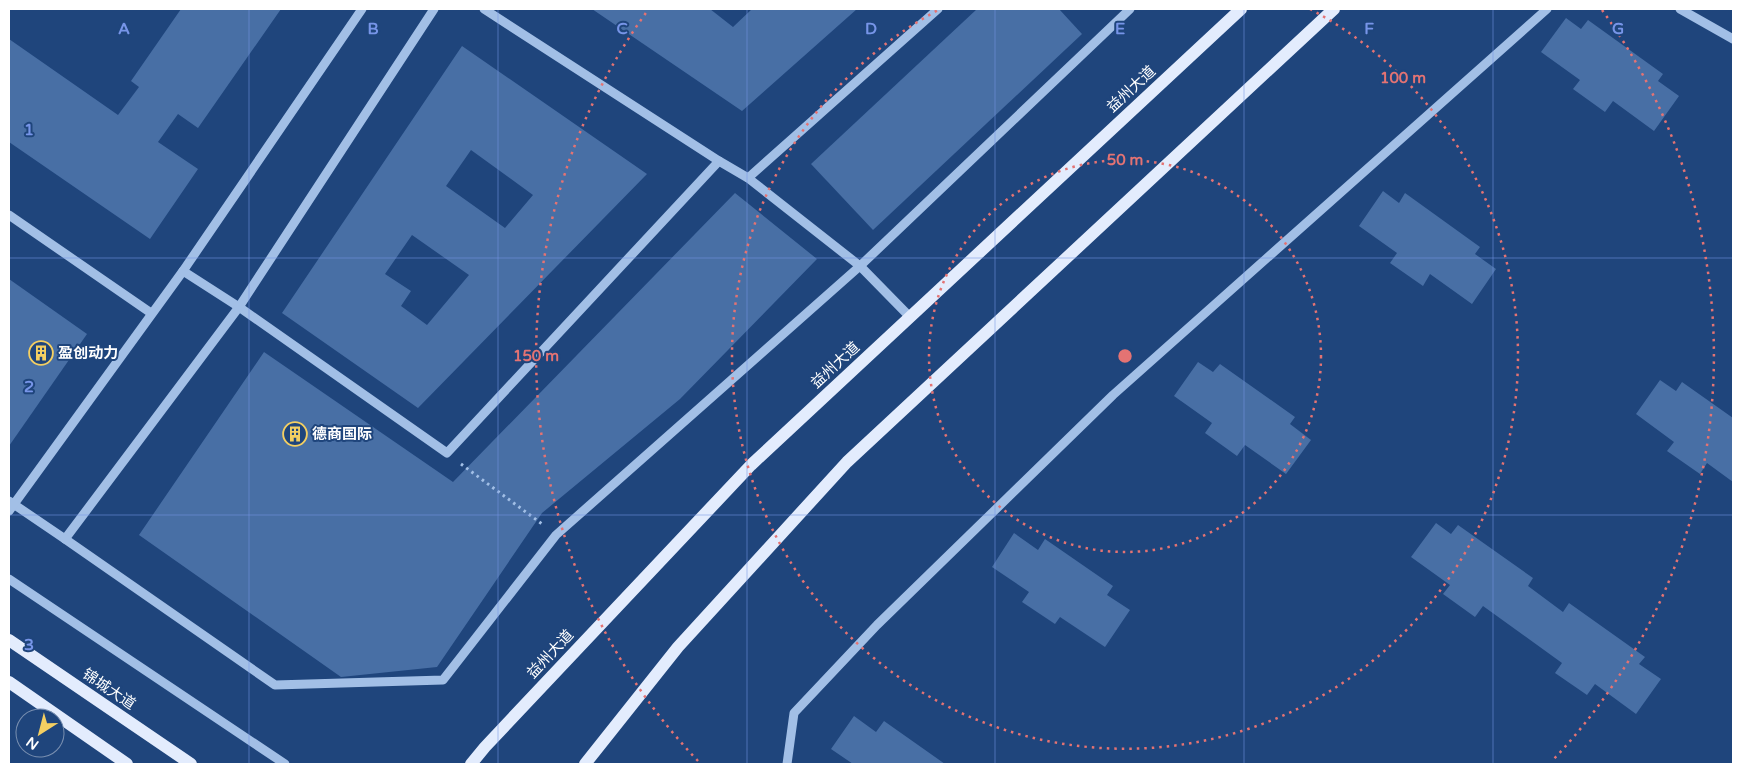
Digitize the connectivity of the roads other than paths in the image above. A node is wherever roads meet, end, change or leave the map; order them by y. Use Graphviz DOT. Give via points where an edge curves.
graph roads {
  1 [pos="362,9"];
  2 [pos="434,9"];
  3 [pos="484,9"];
  4 [pos="938,9"];
  5 [pos="1130,9"];
  6 [pos="1241,9"];
  7 [pos="1334,9"];
  8 [pos="1547,9"];
  9 [pos="1680,9"];
  10 [pos="1733,40"];
  11 [pos="719,161"];
  12 [pos="748,178"];
  13 [pos="9,215"];
  14 [pos="860,266"];
  15 [pos="183,271"];
  16 [pos="239,307"];
  17 [pos="151,314"];
  18 [pos="910,317"];
  19 [pos="10,505"];
  20 [pos="65,539"];
  21 [pos="9,579"];
  22 [pos="9,640"];
  23 [pos="9,682"];
  24 [pos="127,764"];
  25 [pos="190,764"];
  26 [pos="285,764"];
  27 [pos="471,764"];
  28 [pos="586,764"];
  29 [pos="787,764"];
  1 -- 15 [label="street"];
  2 -- 16 [label="street"];
  3 -- 11 [label="street"];
  4 -- 12 [label="street"];
  5 -- 14 [label="street"];
  6 -- 18 [label="main road, 益州大道"];
  7 -- 28 [label="main road" via="847,462 678,647"];
  8 -- 29 [label="street" via="1113,396 877,625 794,713"];
  9 -- 10 [label="street"];
  11 -- 12 [label="street"];
  11 -- 16 [label="street" via="447,453"];
  12 -- 14 [label="street"];
  13 -- 17 [label="street"];
  14 -- 18 [label="street"];
  14 -- 20 [label="street" via="556,535 443,680 275,684"];
  15 -- 16 [label="street"];
  15 -- 17 [label="street"];
  16 -- 20 [label="street"];
  17 -- 19 [label="street"];
  18 -- 27 [label="main road, 益州大道" via="751,466"];
  19 -- 20 [label="street"];
  21 -- 26 [label="street"];
  22 -- 25 [label="main road, 锦城大道"];
  23 -- 24 [label="main road"];
}
